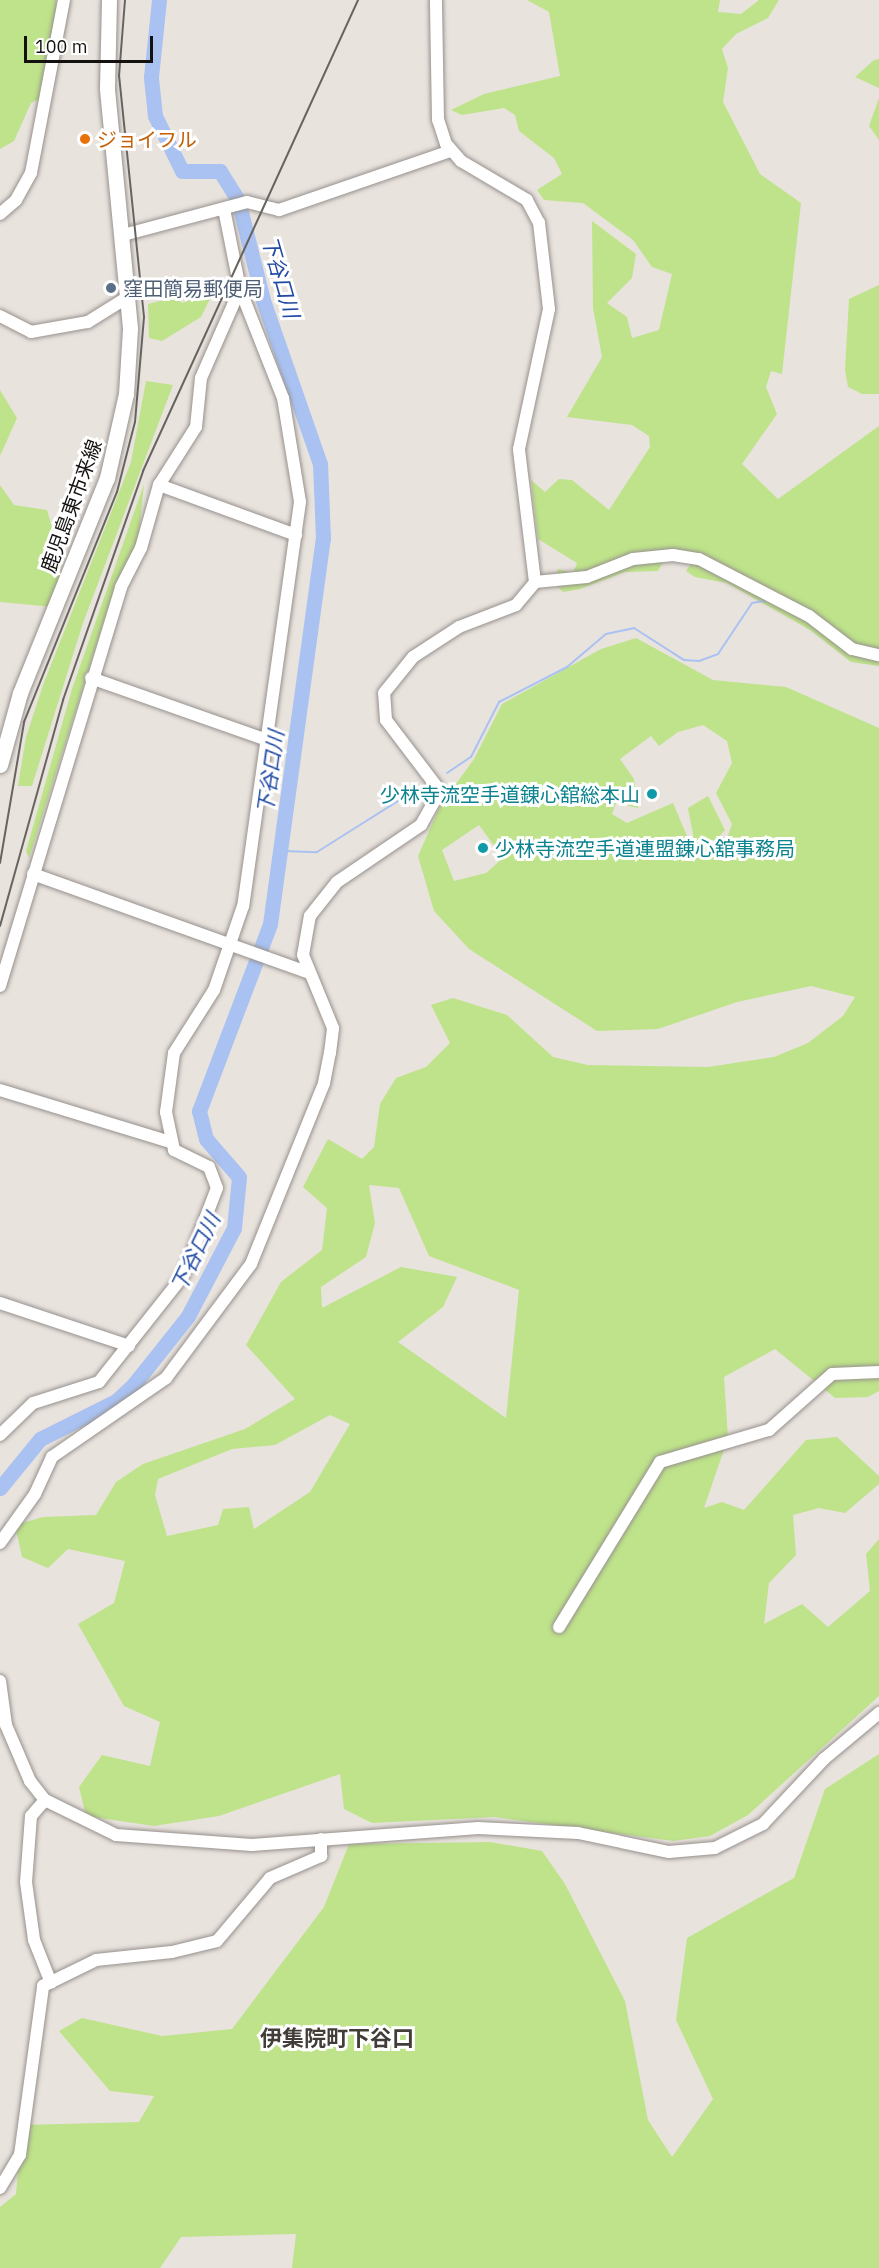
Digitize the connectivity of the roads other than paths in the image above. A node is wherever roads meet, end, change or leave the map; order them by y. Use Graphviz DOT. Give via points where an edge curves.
graph roads {
  1 [pos="64,0"];
  2 [pos="109,0"];
  3 [pos="436,0"];
  4 [pos="450,151"];
  5 [pos="226,209"];
  6 [pos="0,214"];
  7 [pos="123,235"];
  8 [pos="240,289"];
  9 [pos="128,297"];
  10 [pos="0,316"];
  11 [pos="159,485"];
  12 [pos="296,535"];
  13 [pos="535,582"];
  14 [pos="879,655"];
  15 [pos="91,678"];
  16 [pos="267,740"];
  17 [pos="0,765"];
  18 [pos="33,874"];
  19 [pos="236,947"];
  20 [pos="307,972"];
  21 [pos="0,986"];
  22 [pos="0,1090"];
  23 [pos="170,1142"];
  24 [pos="0,1303"];
  25 [pos="129,1346"];
  26 [pos="879,1372"];
  27 [pos="0,1435"];
  28 [pos="0,1543"];
  29 [pos="559,1627"];
  30 [pos="0,1681"];
  31 [pos="879,1713"];
  32 [pos="45,1800"];
  33 [pos="321,1839"];
  34 [pos="51,1983"];
  35 [pos="0,2188"];
  1 -- 6 [label="street" via="31,172 16,200"];
  2 -- 7 [label="main road, 鹿児島東市来線" via="107,88"];
  3 -- 4 [label="street" via="438,120"];
  4 -- 5 [label="street" via="279,210 242,204"];
  4 -- 13 [label="street" via="527,200 539,223 549,309 519,449"];
  5 -- 7 [label="street"];
  5 -- 8 [label="street"];
  7 -- 9 [label="main road, 鹿児島東市来線"];
  8 -- 11 [label="street" via="201,378 196,428"];
  8 -- 12 [label="street" via="285,408 300,502"];
  9 -- 10 [label="street" via="88,322 31,332"];
  9 -- 17 [label="main road, 鹿児島東市来線" via="129,365 115,453 20,693"];
  11 -- 12 [label="street"];
  11 -- 15 [label="street"];
  12 -- 16 [label="street"];
  13 -- 14 [label="street" via="586,578 633,559 673,555 699,559 809,616 852,649"];
  13 -- 20 [label="street" via="516,605 459,627 413,657 391,681 382,702 386,720 437,787 434,802 421,825 316,903 303,955"];
  15 -- 16 [label="street"];
  15 -- 18 [label="street"];
  16 -- 19 [label="street" via="258,830"];
  18 -- 19 [label="street"];
  18 -- 21 [label="street"];
  19 -- 20 [label="street"];
  19 -- 23 [label="street" via="174,1053 166,1112"];
  20 -- 28 [label="street" via="333,1028 330,1053 324,1083 251,1263 166,1378 52,1456 35,1494"];
  22 -- 23 [label="street"];
  23 -- 25 [label="street" via="178,1153 215,1173 217,1188 183,1276"];
  24 -- 25 [label="street"];
  25 -- 27 [label="street" via="99,1382 33,1403"];
  26 -- 29 [label="street" via="832,1374 769,1430 660,1462 611,1550"];
  30 -- 32 [label="street" via="6,1725 30,1781"];
  31 -- 33 [label="street" via="824,1759 763,1824 715,1848 669,1852 532,1829"];
  32 -- 33 [label="street" via="117,1835 252,1845"];
  32 -- 34 [label="street" via="31,1816 26,1882 33,1940"];
  33 -- 34 [label="street" via="321,1856 270,1878 217,1941 172,1952 96,1960"];
  34 -- 35 [label="street" via="43,1986 20,2155"];
}
